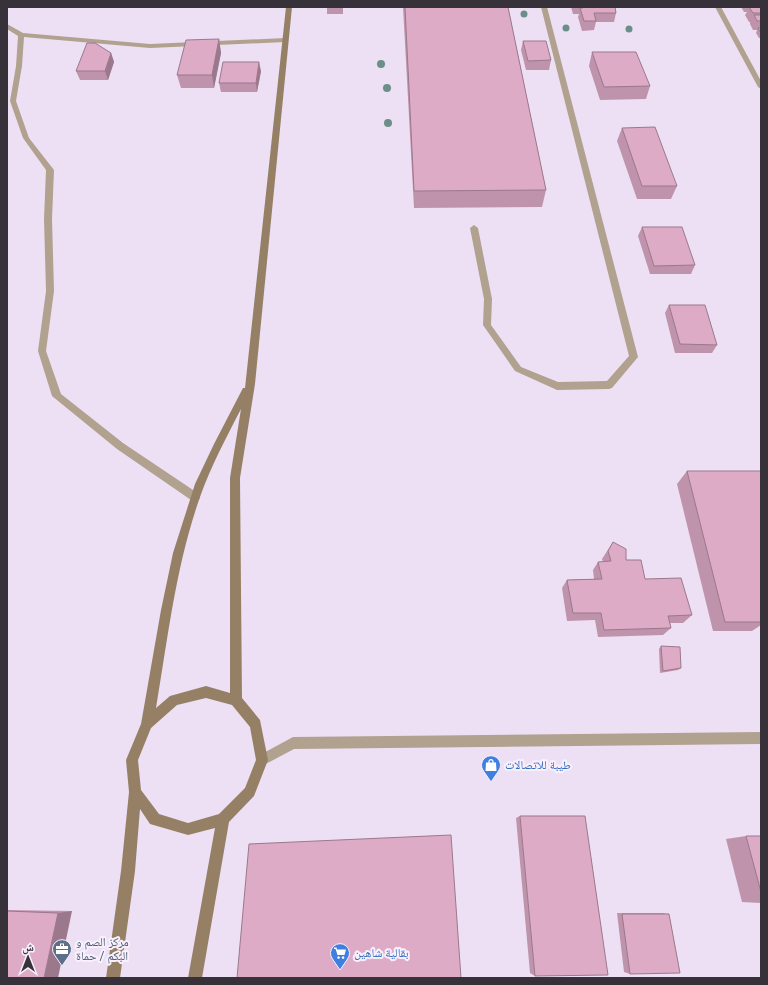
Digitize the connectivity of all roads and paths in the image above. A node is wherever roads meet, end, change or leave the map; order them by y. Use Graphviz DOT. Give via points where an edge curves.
graph roads {
  1 [pos="289,7"];
  2 [pos="544,7"];
  3 [pos="718,7"];
  4 [pos="7,26"];
  5 [pos="21,35"];
  6 [pos="285,40"];
  7 [pos="761,87"];
  8 [pos="474,228"];
  9 [pos="250,384"];
  10 [pos="195,497"];
  11 [pos="236,700"];
  12 [pos="147,724"];
  13 [pos="761,738"];
  14 [pos="262,760"];
  15 [pos="135,792"];
  16 [pos="223,819"];
  17 [pos="113,978"];
  18 [pos="195,978"];
  1 -- 6 [label="street"];
  2 -- 8 [label="street" via="634,357 609,385 557,386 518,369 487,325 488,299"];
  3 -- 7 [label="street"];
  4 -- 5 [label="street"];
  5 -- 6 [label="street" via="150,46"];
  5 -- 10 [label="street" via="13,101 26,138 50,170 50,291 42,351 57,396 120,446"];
  6 -- 9 [label="street"];
  9 -- 10 [label="street"];
  9 -- 11 [label="street" via="235,478"];
  10 -- 12 [label="street" via="178,556"];
  11 -- 12 [label="street" via="206,692 174,700"];
  11 -- 14 [label="street" via="256,724"];
  12 -- 15 [label="street" via="132,760"];
  13 -- 14 [label="street" via="293,743"];
  14 -- 16 [label="street" via="250,792"];
  15 -- 16 [label="street" via="156,819 188,829"];
  15 -- 17 [label="street" via="128,871"];
  16 -- 18 [label="street"];
}
